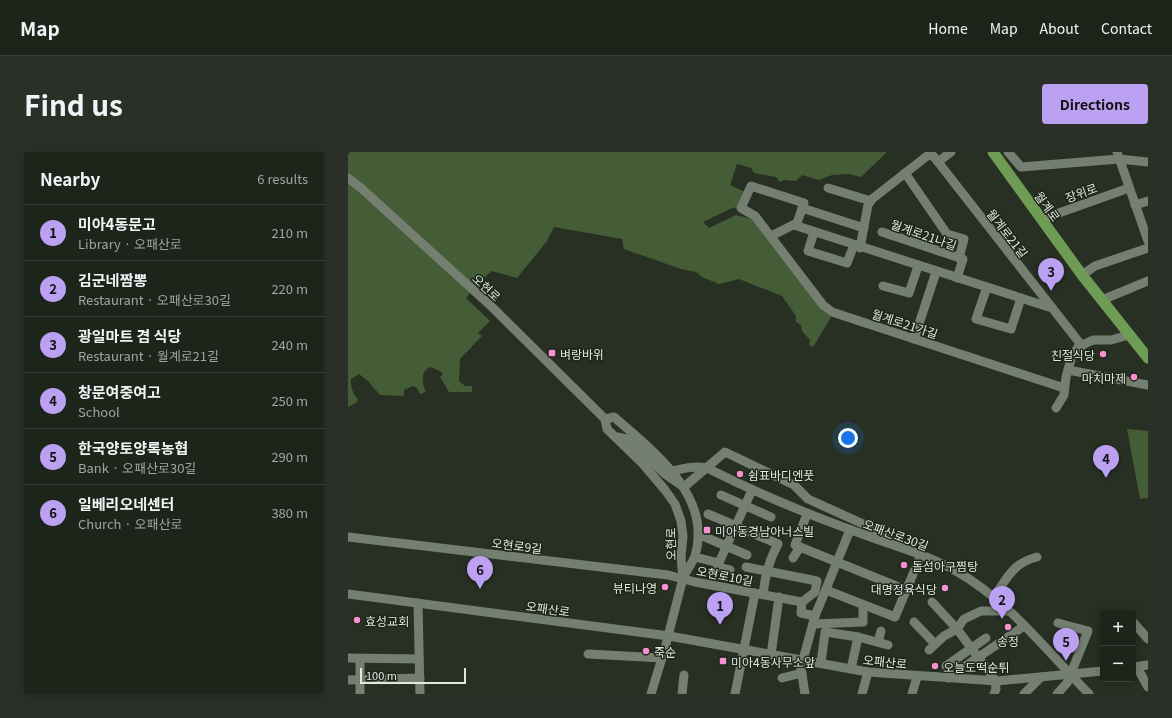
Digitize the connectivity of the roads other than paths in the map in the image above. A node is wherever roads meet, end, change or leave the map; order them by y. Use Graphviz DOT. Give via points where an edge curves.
graph roads {
  1 [pos="951,152"];
  2 [pos="993,152"];
  3 [pos="1008,152"];
  4 [pos="1118,155"];
  5 [pos="938,162"];
  6 [pos="1148,162"];
  7 [pos="905,173"];
  8 [pos="348,178"];
  9 [pos="828,188"];
  10 [pos="1129,188"];
  11 [pos="871,201"];
  12 [pos="1148,201"];
  13 [pos="1135,205"];
  14 [pos="802,208"];
  15 [pos="1042,219"];
  16 [pos="794,226"];
  17 [pos="864,228"];
  18 [pos="814,232"];
  19 [pos="882,232"];
  20 [pos="771,236"];
  21 [pos="1148,241"];
  22 [pos="857,246"];
  23 [pos="1148,248"];
  24 [pos="959,258"];
  25 [pos="918,266"];
  26 [pos="936,272"];
  27 [pos="1082,275"];
  28 [pos="957,278"];
  29 [pos="1148,281"];
  30 [pos="883,286"];
  31 [pos="987,288"];
  32 [pos="1021,298"];
  33 [pos="1102,300"];
  34 [pos="1052,308"];
  35 [pos="1129,335"];
  36 [pos="914,339"];
  37 [pos="1082,346"];
  38 [pos="1147,354"];
  39 [pos="1068,370"];
  40 [pos="1148,385"];
  41 [pos="1064,388"];
  42 [pos="1056,408"];
  43 [pos="605,418"];
  44 [pos="617,437"];
  45 [pos="707,468"];
  46 [pos="672,471"];
  47 [pos="684,487"];
  48 [pos="752,490"];
  49 [pos="721,495"];
  50 [pos="746,505"];
  51 [pos="708,514"];
  52 [pos="807,514"];
  53 [pos="771,517"];
  54 [pos="736,527"];
  55 [pos="850,530"];
  56 [pos="698,534"];
  57 [pos="348,537"];
  58 [pos="727,546"];
  59 [pos="797,546"];
  60 [pos="899,546"];
  61 [pos="747,555"];
  62 [pos="921,555"];
  63 [pos="694,557"];
  64 [pos="1037,557"];
  65 [pos="793,558"];
  66 [pos="837,562"];
  67 [pos="719,563"];
  68 [pos="746,567"];
  69 [pos="730,570"];
  70 [pos="767,572"];
  71 [pos="683,578"];
  72 [pos="348,589"];
  73 [pos="826,590"];
  74 [pos="906,590"];
  75 [pos="759,593"];
  76 [pos="348,594"];
  77 [pos="366,597"];
  78 [pos="779,597"];
  79 [pos="994,597"];
  80 [pos="802,602"];
  81 [pos="932,602"];
  82 [pos="418,603"];
  83 [pos="863,605"];
  84 [pos="1009,611"];
  85 [pos="814,620"];
  86 [pos="914,622"];
  87 [pos="1058,623"];
  88 [pos="1136,625"];
  89 [pos="1024,626"];
  90 [pos="957,629"];
  91 [pos="881,631"];
  92 [pos="668,636"];
  93 [pos="858,637"];
  94 [pos="986,638"];
  95 [pos="1148,639"];
  96 [pos="878,642"];
  97 [pos="888,645"];
  98 [pos="971,648"];
  99 [pos="743,651"];
  100 [pos="588,654"];
  101 [pos="771,655"];
  102 [pos="348,658"];
  103 [pos="662,658"];
  104 [pos="978,658"];
  105 [pos="360,659"];
  106 [pos="420,659"];
  107 [pos="803,660"];
  108 [pos="821,664"];
  109 [pos="1148,665"];
  110 [pos="946,666"];
  111 [pos="1136,667"];
  112 [pos="851,669"];
  113 [pos="1136,669"];
  114 [pos="1100,671"];
  115 [pos="868,672"];
  116 [pos="802,673"];
  117 [pos="684,675"];
  118 [pos="1070,675"];
  119 [pos="917,677"];
  120 [pos="1041,677"];
  121 [pos="420,678"];
  122 [pos="782,678"];
  123 [pos="948,678"];
  124 [pos="348,680"];
  125 [pos="360,680"];
  126 [pos="995,680"];
  127 [pos="1148,688"];
  128 [pos="360,694"];
  129 [pos="420,694"];
  130 [pos="651,694"];
  131 [pos="682,694"];
  132 [pos="735,694"];
  133 [pos="805,694"];
  134 [pos="862,694"];
  135 [pos="912,694"];
  136 [pos="994,694"];
  137 [pos="1024,694"];
  138 [pos="1057,694"];
  139 [pos="1089,694"];
  1 -- 5 [label="street"];
  2 -- 15 [label="main road, 월계로"];
  3 -- 4 [label="street" via="1019,166"];
  4 -- 6 [label="street"];
  4 -- 10 [label="street"];
  5 -- 7 [label="street, 월계로21길" via="931,153"];
  5 -- 34 [label="street, 월계로21길"];
  7 -- 11 [label="street"];
  7 -- 24 [label="street, 월계로21나길" via="947,234 964,239"];
  8 -- 43 [label="street, 오현로" via="492,307"];
  9 -- 11 [label="street"];
  10 -- 13 [label="street"];
  10 -- 15 [label="street, 장위로"];
  11 -- 17 [label="street"];
  12 -- 13 [label="street"];
  13 -- 21 [label="street"];
  14 -- 16 [label="street"];
  14 -- 17 [label="street"];
  14 -- 20 [label="street, 월계로21가길" via="804,203 751,186 741,208 755,216"];
  15 -- 27 [label="main road, 월계로"];
  16 -- 18 [label="street"];
  16 -- 20 [label="street"];
  17 -- 22 [label="street"];
  18 -- 22 [label="street"];
  18 -- 22 [label="street" via="808,251 847,263"];
  19 -- 24 [label="street, 월계로21나길"];
  20 -- 36 [label="street, 월계로21가길" via="823,305 832,312"];
  22 -- 25 [label="street"];
  23 -- 27 [label="street" via="1095,266"];
  24 -- 28 [label="street, 월계로21나길" via="963,259"];
  25 -- 26 [label="street"];
  25 -- 30 [label="street" via="909,293"];
  26 -- 28 [label="street"];
  26 -- 36 [label="street"];
  27 -- 33 [label="main road, 월계로"];
  28 -- 31 [label="street"];
  29 -- 33 [label="street"];
  31 -- 32 [label="street"];
  31 -- 32 [label="street" via="976,319 1011,329"];
  32 -- 34 [label="street"];
  33 -- 35 [label="main road, 월계로"];
  34 -- 37 [label="street, 월계로21길"];
  35 -- 37 [label="street" via="1111,340 1093,340"];
  35 -- 38 [label="main road, 월계로"];
  36 -- 41 [label="street, 월계로21가길"];
  37 -- 39 [label="street" via="1071,358"];
  39 -- 40 [label="street"];
  39 -- 41 [label="street"];
  41 -- 42 [label="street" via="1064,395"];
  43 -- 44 [label="street, 오현로" via="608,429"];
  43 -- 46 [label="street, 오현로" via="614,417"];
  44 -- 47 [label="street" via="627,438 665,474"];
  44 -- 71 [label="street, 오현로" via="675,504 683,536"];
  45 -- 46 [label="street" via="689,467"];
  45 -- 47 [label="street"];
  45 -- 48 [label="street, 오패산로30길"];
  45 -- 60 [label="street" via="725,452 794,485 808,500 872,528"];
  46 -- 47 [label="street, 오현로"];
  47 -- 56 [label="street, 오현로" via="693,508"];
  48 -- 50 [label="street"];
  48 -- 52 [label="street, 오패산로30길"];
  49 -- 50 [label="street"];
  50 -- 53 [label="street"];
  50 -- 54 [label="street"];
  51 -- 54 [label="street"];
  52 -- 55 [label="street, 오패산로30길"];
  52 -- 59 [label="street"];
  54 -- 58 [label="street"];
  54 -- 70 [label="street, 오현로10길" via="778,544"];
  55 -- 60 [label="street, 오패산로30길"];
  55 -- 66 [label="street"];
  56 -- 58 [label="street"];
  56 -- 63 [label="street, 오현로"];
  57 -- 71 [label="street, 오현로9길"];
  58 -- 61 [label="street"];
  58 -- 67 [label="street"];
  59 -- 65 [label="street"];
  59 -- 66 [label="street"];
  60 -- 62 [label="street, 오패산로30길"];
  62 -- 74 [label="street"];
  62 -- 79 [label="street, 오패산로30길" via="955,570"];
  63 -- 67 [label="street, 오현로"];
  63 -- 71 [label="street, 오현로"];
  64 -- 79 [label="street" via="1025,560 1014,568"];
  66 -- 73 [label="street"];
  66 -- 74 [label="street"];
  67 -- 69 [label="street, 오현로" via="717,568"];
  68 -- 70 [label="street, 오현로10길"];
  70 -- 75 [label="street, 오현로10길"];
  70 -- 80 [label="street" via="817,581 815,592"];
  71 -- 75 [label="street, 오현로10길"];
  71 -- 92 [label="street, 오현로"];
  72 -- 77 [label="street"];
  73 -- 83 [label="street"];
  73 -- 85 [label="street"];
  74 -- 83 [label="street" via="895,617"];
  75 -- 78 [label="street, 오현로10길"];
  75 -- 99 [label="street"];
  76 -- 77 [label="street, 오패산로"];
  77 -- 82 [label="street, 오패산로"];
  78 -- 80 [label="street, 오현로10길"];
  78 -- 101 [label="street"];
  79 -- 84 [label="street, 오패산로30길"];
  80 -- 85 [label="street" via="801,613"];
  81 -- 90 [label="street"];
  82 -- 92 [label="street, 오패산로"];
  82 -- 106 [label="street"];
  83 -- 85 [label="street" via="863,622"];
  84 -- 89 [label="street, 오패산로30길"];
  84 -- 90 [label="street" via="981,611 964,619"];
  85 -- 107 [label="street"];
  86 -- 90 [label="street" via="932,647"];
  87 -- 118 [label="street" via="1088,631"];
  88 -- 95 [label="street"];
  89 -- 104 [label="street"];
  89 -- 118 [label="street, 오패산로30길"];
  90 -- 98 [label="street"];
  91 -- 96 [label="street, 오패산로"];
  92 -- 99 [label="street, 오패산로"];
  92 -- 103 [label="street, 오현로"];
  93 -- 96 [label="street, 오패산로"];
  93 -- 108 [label="street, 오패산로" via="825,632"];
  93 -- 112 [label="street, 오패산로"];
  94 -- 98 [label="street"];
  96 -- 97 [label="street, 오패산로"];
  98 -- 104 [label="street"];
  98 -- 110 [label="street"];
  99 -- 101 [label="street, 오패산로"];
  99 -- 132 [label="street"];
  100 -- 103 [label="street"];
  101 -- 107 [label="street, 오패산로"];
  102 -- 105 [label="street"];
  103 -- 130 [label="street, 오현로"];
  104 -- 123 [label="street"];
  104 -- 126 [label="street"];
  105 -- 106 [label="street"];
  105 -- 125 [label="street"];
  106 -- 121 [label="street"];
  107 -- 108 [label="street, 오패산로"];
  107 -- 116 [label="street"];
  108 -- 112 [label="street, 오패산로"];
  109 -- 111 [label="street"];
  112 -- 115 [label="street, 오패산로"];
  113 -- 127 [label="street"];
  114 -- 118 [label="street, 오패산로"];
  115 -- 119 [label="street, 오패산로"];
  115 -- 134 [label="street"];
  116 -- 122 [label="street"];
  116 -- 133 [label="street"];
  117 -- 131 [label="street"];
  118 -- 120 [label="street, 오패산로"];
  118 -- 138 [label="street" via="1067,683"];
  118 -- 139 [label="street, 오패산로30길"];
  119 -- 123 [label="street, 오패산로"];
  119 -- 135 [label="street, 오패산로"];
  120 -- 126 [label="street, 오패산로"];
  120 -- 137 [label="street"];
  121 -- 125 [label="street"];
  121 -- 129 [label="street"];
  123 -- 126 [label="street, 오패산로"];
  124 -- 125 [label="street"];
  125 -- 128 [label="street"];
  126 -- 136 [label="street"];
}
